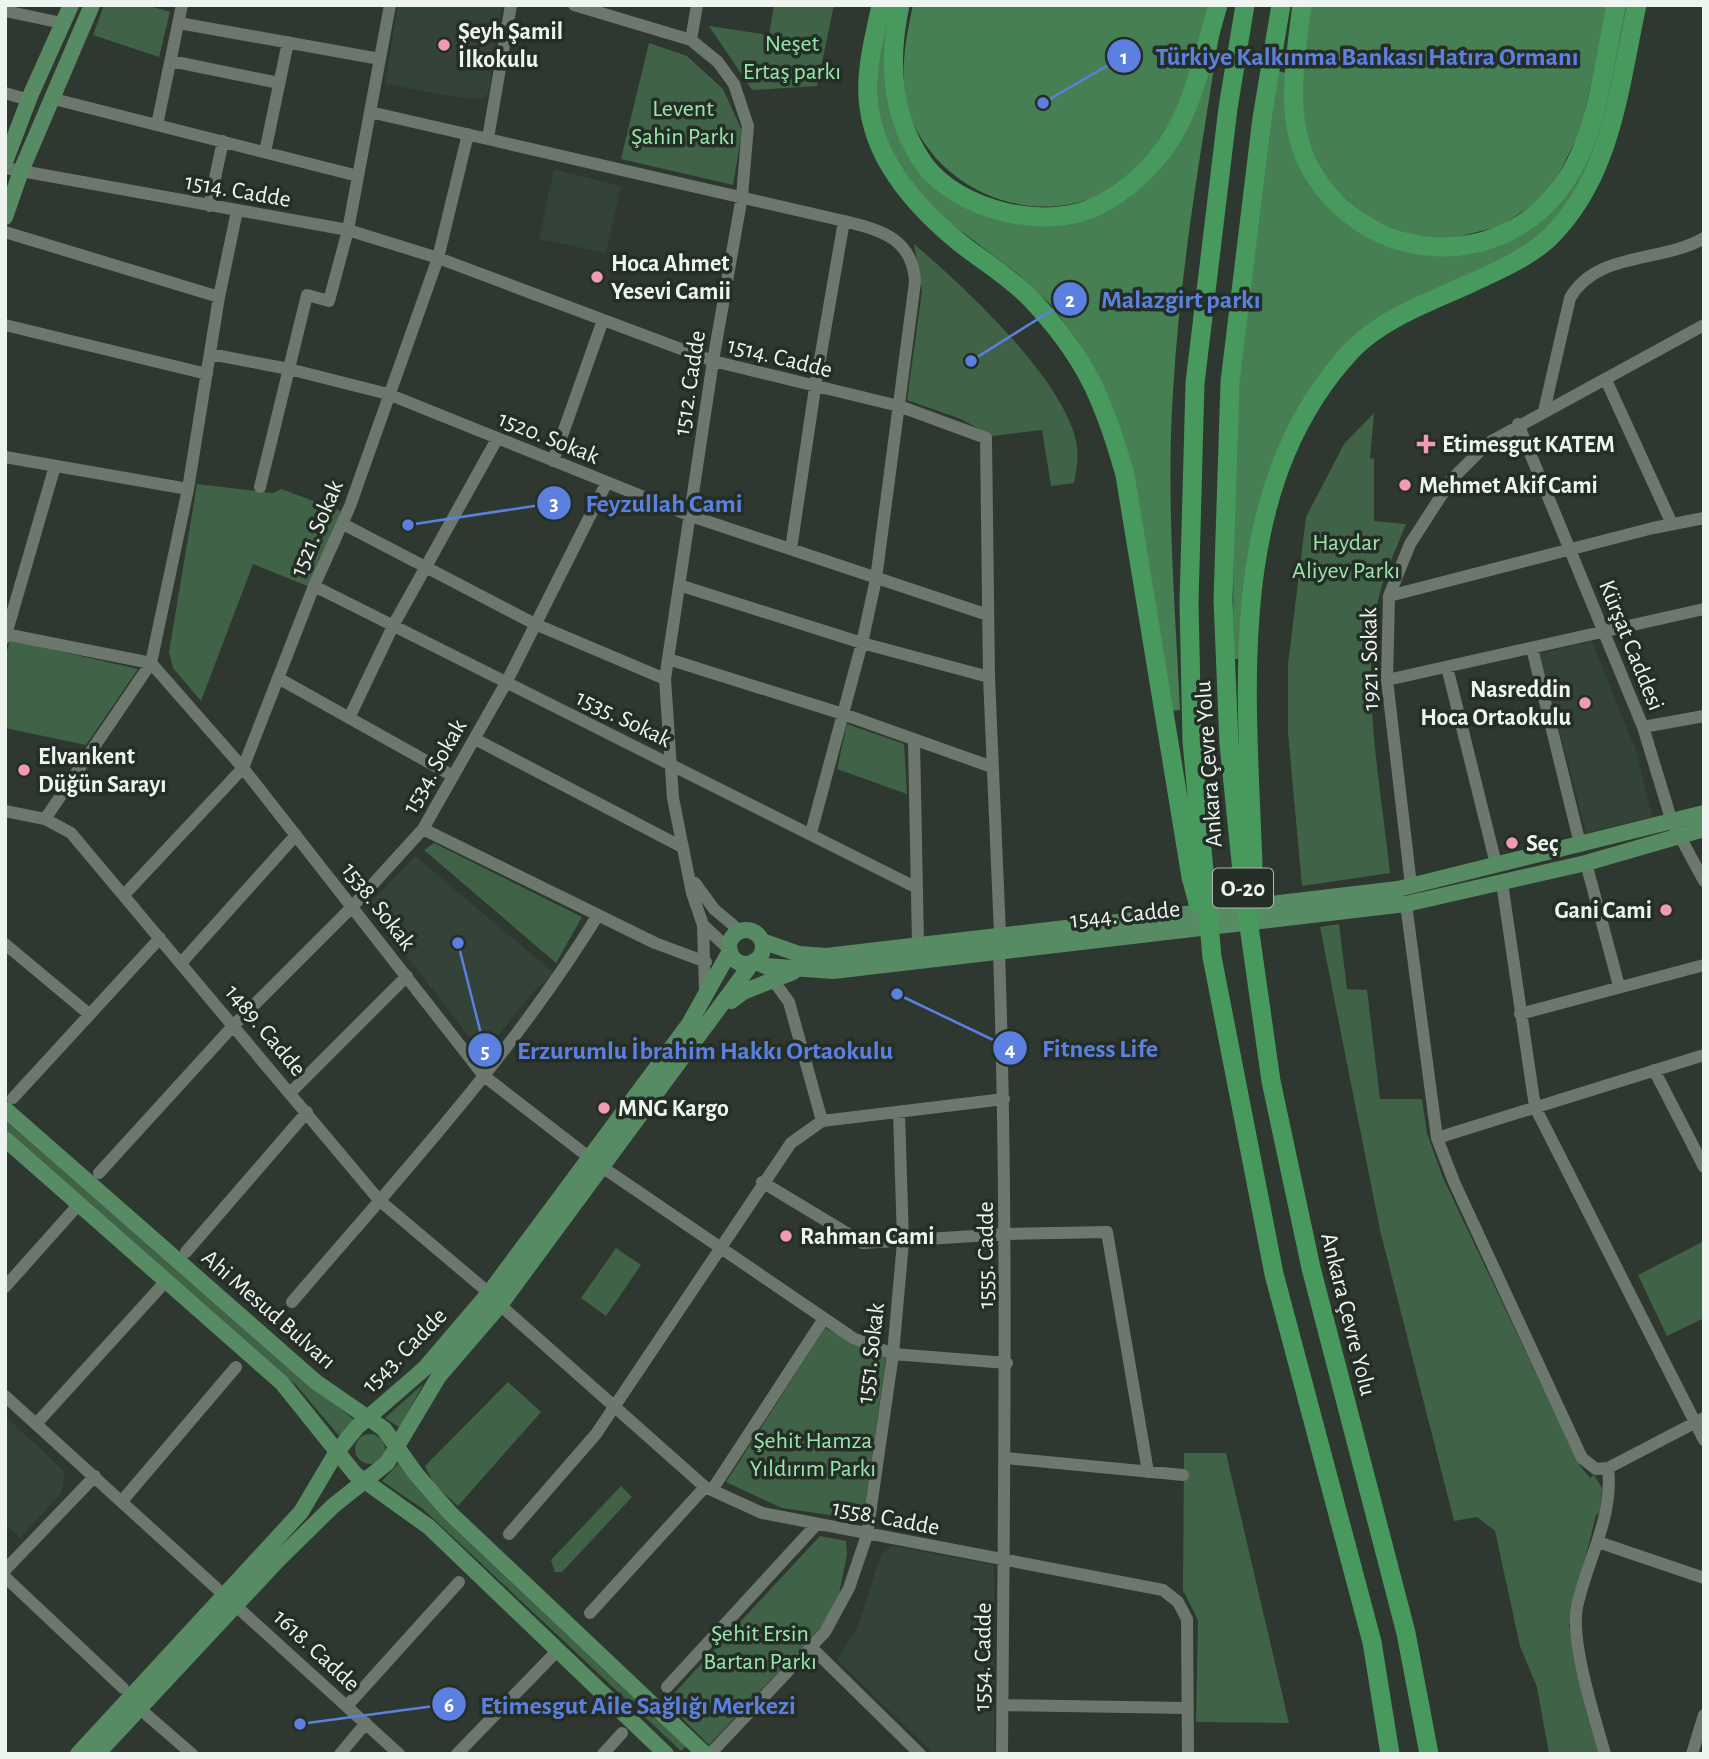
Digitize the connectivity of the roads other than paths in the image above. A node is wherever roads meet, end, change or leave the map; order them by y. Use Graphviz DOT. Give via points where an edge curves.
graph roads {
  1 [pos="71,5"];
  2 [pos="93,5"];
  3 [pos="182,5"];
  4 [pos="390,5"];
  5 [pos="511,5"];
  6 [pos="574,5"];
  7 [pos="696,5"];
  8 [pos="881,5"];
  9 [pos="900,5"];
  10 [pos="1218,5"];
  11 [pos="1245,5"];
  12 [pos="1281,5"];
  13 [pos="1302,5"];
  14 [pos="1616,5"];
  15 [pos="1637,5"];
  16 [pos="5,11"];
  17 [pos="62,23"];
  18 [pos="179,23"];
  19 [pos="691,40"];
  20 [pos="288,43"];
  21 [pos="380,59"];
  22 [pos="171,61"];
  23 [pos="279,83"];
  24 [pos="5,93"];
  25 [pos="54,99"];
  26 [pos="29,100"];
  27 [pos="370,112"];
  28 [pos="157,125"];
  29 [pos="468,134"];
  30 [pos="488,138"];
  31 [pos="223,141"];
  32 [pos="265,152"];
  33 [pos="5,162"];
  34 [pos="13,169"];
  35 [pos="358,176"];
  36 [pos="742,196"];
  37 [pos="209,206"];
  38 [pos="237,211"];
  39 [pos="5,217"];
  40 [pos="844,221"];
  41 [pos="348,230"];
  42 [pos="5,232"];
  43 [pos="1704,238"];
  44 [pos="438,258"];
  45 [pos="219,297"];
  46 [pos="603,320"];
  47 [pos="5,325"];
  48 [pos="1704,325"];
  49 [pos="210,354"];
  50 [pos="713,361"];
  51 [pos="289,369"];
  52 [pos="206,374"];
  53 [pos="1606,380"];
  54 [pos="815,388"];
  55 [pos="388,394"];
  56 [pos="899,406"];
  57 [pos="1544,411"];
  58 [pos="1518,424"];
  59 [pos="497,439"];
  60 [pos="5,457"];
  61 [pos="552,461"];
  62 [pos="55,466"];
  63 [pos="607,482"];
  64 [pos="260,487"];
  65 [pos="188,489"];
  66 [pos="691,516"];
  67 [pos="1704,518"];
  68 [pos="343,524"];
  69 [pos="1672,524"];
  70 [pos="1569,549"];
  71 [pos="791,550"];
  72 [pos="426,568"];
  73 [pos="876,579"];
  74 [pos="679,585"];
  75 [pos="314,586"];
  76 [pos="1389,596"];
  77 [pos="1704,609"];
  78 [pos="988,615"];
  79 [pos="394,624"];
  80 [pos="536,624"];
  81 [pos="1604,632"];
  82 [pos="6,635"];
  83 [pos="862,643"];
  84 [pos="1532,648"];
  85 [pos="668,659"];
  86 [pos="151,663"];
  87 [pos="1447,667"];
  88 [pos="989,677"];
  89 [pos="278,678"];
  90 [pos="665,679"];
  91 [pos="1387,680"];
  92 [pos="506,683"];
  93 [pos="843,714"];
  94 [pos="1704,716"];
  95 [pos="349,718"];
  96 [pos="1643,727"];
  97 [pos="475,739"];
  98 [pos="914,741"];
  99 [pos="670,764"];
  100 [pos="992,767"];
  101 [pos="243,768"];
  102 [pos="453,776"];
  103 [pos="5,811"];
  104 [pos="1704,813"];
  105 [pos="45,819"];
  106 [pos="423,829"];
  107 [pos="1704,829"];
  108 [pos="1675,830"];
  109 [pos="811,833"];
  110 [pos="296,835"];
  111 [pos="1580,844"];
  112 [pos="682,847"];
  113 [pos="1586,863"];
  114 [pos="1496,864"];
  115 [pos="690,874"];
  116 [pos="1704,881"];
  117 [pos="1502,883"];
  118 [pos="1411,885"];
  119 [pos="915,887"];
  120 [pos="124,895"];
  121 [pos="1406,904"];
  122 [pos="352,906"];
  123 [pos="598,915"];
  124 [pos="1170,923"];
  125 [pos="704,925"];
  126 [pos="740,931"];
  127 [pos="160,938"];
  128 [pos="762,941"];
  129 [pos="999,942"];
  130 [pos="5,944"];
  131 [pos="918,944"];
  132 [pos="730,950"];
  133 [pos="1212,957"];
  134 [pos="182,962"];
  135 [pos="706,962"];
  136 [pos="753,962"];
  137 [pos="1704,965"];
  138 [pos="1256,967"];
  139 [pos="798,970"];
  140 [pos="407,976"];
  141 [pos="773,979"];
  142 [pos="1619,986"];
  143 [pos="705,1000"];
  144 [pos="719,1012"];
  145 [pos="89,1014"];
  146 [pos="1520,1014"];
  147 [pos="233,1026"];
  148 [pos="1704,1055"];
  149 [pos="1654,1070"];
  150 [pos="484,1076"];
  151 [pos="291,1093"];
  152 [pos="1004,1099"];
  153 [pos="9,1104"];
  154 [pos="1535,1107"];
  155 [pos="307,1112"];
  156 [pos="898,1112"];
  157 [pos="822,1121"];
  158 [pos="1437,1138"];
  159 [pos="5,1139"];
  160 [pos="596,1163"];
  161 [pos="1704,1167"];
  162 [pos="99,1173"];
  163 [pos="762,1182"];
  164 [pos="379,1200"];
  165 [pos="80,1203"];
  166 [pos="1006,1234"];
  167 [pos="903,1242"];
  168 [pos="719,1247"];
  169 [pos="186,1252"];
  170 [pos="166,1281"];
  171 [pos="5,1287"];
  172 [pos="494,1299"];
  173 [pos="292,1302"];
  174 [pos="823,1320"];
  175 [pos="893,1354"];
  176 [pos="1007,1363"];
  177 [pos="236,1367"];
  178 [pos="5,1396"];
  179 [pos="615,1406"];
  180 [pos="367,1418"];
  181 [pos="1700,1420"];
  182 [pos="36,1424"];
  183 [pos="1704,1440"];
  184 [pos="398,1447"];
  185 [pos="336,1453"];
  186 [pos="1006,1458"];
  187 [pos="1608,1468"];
  188 [pos="1148,1472"];
  189 [pos="1183,1475"];
  190 [pos="94,1476"];
  191 [pos="366,1483"];
  192 [pos="709,1488"];
  193 [pos="122,1501"];
  194 [pos="816,1525"];
  195 [pos="509,1534"];
  196 [pos="867,1535"];
  197 [pos="1598,1542"];
  198 [pos="5,1547"];
  199 [pos="17,1558"];
  200 [pos="1005,1560"];
  201 [pos="5,1570"];
  202 [pos="5,1577"];
  203 [pos="1704,1578"];
  204 [pos="459,1582"];
  205 [pos="231,1599"];
  206 [pos="590,1613"];
  207 [pos="812,1647"];
  208 [pos="558,1649"];
  209 [pos="123,1688"];
  210 [pos="667,1688"];
  211 [pos="1421,1701"];
  212 [pos="1003,1705"];
  213 [pos="347,1706"];
  214 [pos="1188,1708"];
  215 [pos="139,1709"];
  216 [pos="1704,1715"];
  217 [pos="366,1723"];
  218 [pos="622,1733"];
  219 [pos="1390,1753"];
  220 [pos="78,1754"];
  221 [pos="97,1754"];
  222 [pos="192,1754"];
  223 [pos="340,1754"];
  224 [pos="399,1754"];
  225 [pos="457,1754"];
  226 [pos="603,1754"];
  227 [pos="666,1754"];
  228 [pos="705,1754"];
  229 [pos="710,1754"];
  230 [pos="920,1754"];
  231 [pos="1002,1754"];
  232 [pos="1188,1754"];
  233 [pos="1429,1754"];
  234 [pos="1441,1754"];
  235 [pos="1605,1754"];
  236 [pos="1692,1754"];
  1 -- 17 [label="main road"];
  2 -- 25 [label="main road"];
  3 -- 18 [label="street"];
  4 -- 21 [label="street"];
  5 -- 30 [label="street"];
  6 -- 19 [label="street, 1512. Cadde"];
  7 -- 19 [label="street"];
  8 -- 133 [label="highway" via="868,69 868,108 877,144 897,182 924,212 1028,296 1053,323 1089,372 1110,421 1125,475 1191,877"];
  9 -- 10 [label="highway" via="893,83 905,126 925,164 950,189 1021,217 1061,215 1097,206 1128,187 1158,156 1180,120"];
  11 -- 133 [label="highway, Ankara Çevre Yolu / O-20" via="1195,383 1189,603 1192,741"];
  12 -- 138 [label="highway, Ankara Çevre Yolu / O-20" via="1262,118 1230,382 1223,600 1228,744"];
  13 -- 14 [label="highway" via="1294,71 1296,121 1307,161 1330,197 1360,224 1392,240 1427,247 1467,245 1505,235 1558,191 1579,158 1595,110"];
  15 -- 138 [label="highway" via="1608,140 1575,209 1531,251 1412,308 1354,348 1295,431 1270,495 1255,564 1250,618"];
  16 -- 17 [label="street"];
  17 -- 26 [label="main road"];
  18 -- 20 [label="street"];
  18 -- 22 [label="street"];
  19 -- 36 [label="street, 1512. Cadde" via="718,62 743,103 749,144"];
  20 -- 21 [label="street"];
  20 -- 23 [label="street"];
  21 -- 27 [label="street"];
  22 -- 23 [label="street"];
  22 -- 28 [label="street"];
  23 -- 32 [label="street"];
  24 -- 26 [label="street"];
  25 -- 28 [label="street"];
  25 -- 34 [label="main road"];
  26 -- 33 [label="main road"];
  27 -- 29 [label="street"];
  27 -- 35 [label="street"];
  28 -- 31 [label="street"];
  29 -- 30 [label="street"];
  29 -- 44 [label="street, 1521. Sokak"];
  30 -- 36 [label="street"];
  31 -- 32 [label="street"];
  31 -- 37 [label="street"];
  32 -- 35 [label="street"];
  34 -- 37 [label="street, 1514. Cadde"];
  34 -- 39 [label="main road"];
  35 -- 41 [label="street"];
  36 -- 40 [label="street"];
  36 -- 50 [label="street, 1512. Cadde"];
  37 -- 38 [label="street, 1514. Cadde"];
  38 -- 41 [label="street, 1514. Cadde"];
  38 -- 45 [label="street"];
  40 -- 54 [label="street"];
  40 -- 56 [label="street" via="893,237 910,257 915,282"];
  41 -- 44 [label="street, 1514. Cadde"];
  41 -- 51 [label="street" via="329,301 307,295"];
  42 -- 45 [label="street"];
  43 -- 57 [label="street" via="1591,272 1578,285 1570,298"];
  44 -- 46 [label="street, 1514. Cadde"];
  44 -- 55 [label="street, 1521. Sokak"];
  45 -- 49 [label="street"];
  46 -- 50 [label="street, 1514. Cadde"];
  46 -- 61 [label="street"];
  47 -- 52 [label="street"];
  48 -- 53 [label="street, 1921. Sokak"];
  49 -- 51 [label="street, 1520. Sokak"];
  49 -- 52 [label="street"];
  50 -- 54 [label="street, 1514. Cadde"];
  50 -- 66 [label="street, 1512. Cadde"];
  51 -- 55 [label="street, 1520. Sokak"];
  51 -- 64 [label="street"];
  52 -- 65 [label="street"];
  53 -- 57 [label="street, 1921. Sokak"];
  53 -- 69 [label="street"];
  54 -- 56 [label="street, 1514. Cadde"];
  54 -- 71 [label="street"];
  55 -- 59 [label="street, 1520. Sokak"];
  55 -- 68 [label="street, 1521. Sokak"];
  56 -- 73 [label="street"];
  56 -- 78 [label="street, 1514. Cadde" via="986,438"];
  57 -- 58 [label="street, 1921. Sokak"];
  58 -- 70 [label="street, Kürşat Caddesi"];
  58 -- 76 [label="street, 1921. Sokak" via="1488,443 1452,479 1410,544"];
  59 -- 61 [label="street, 1520. Sokak"];
  59 -- 72 [label="street"];
  60 -- 62 [label="street"];
  61 -- 63 [label="street, 1520. Sokak"];
  62 -- 65 [label="street"];
  62 -- 82 [label="street"];
  63 -- 66 [label="street, 1520. Sokak"];
  63 -- 80 [label="street, 1534. Sokak"];
  65 -- 86 [label="street"];
  66 -- 71 [label="street, 1520. Sokak"];
  66 -- 74 [label="street, 1512. Cadde"];
  67 -- 69 [label="street"];
  68 -- 72 [label="street"];
  68 -- 75 [label="street, 1521. Sokak"];
  69 -- 70 [label="street"];
  70 -- 76 [label="street"];
  70 -- 81 [label="street, Kürşat Caddesi"];
  71 -- 73 [label="street, 1520. Sokak"];
  72 -- 79 [label="street"];
  72 -- 80 [label="street"];
  73 -- 78 [label="street, 1520. Sokak"];
  73 -- 83 [label="street"];
  74 -- 83 [label="street"];
  74 -- 85 [label="street, 1512. Cadde"];
  75 -- 79 [label="street, 1535. Sokak"];
  75 -- 89 [label="street, 1521. Sokak"];
  76 -- 91 [label="street, 1921. Sokak"];
  77 -- 81 [label="street"];
  78 -- 88 [label="street, 1514. Cadde"];
  79 -- 92 [label="street, 1535. Sokak"];
  79 -- 95 [label="street"];
  80 -- 90 [label="street"];
  80 -- 92 [label="street, 1534. Sokak"];
  81 -- 84 [label="street"];
  81 -- 96 [label="street, Kürşat Caddesi"];
  82 -- 86 [label="street"];
  83 -- 88 [label="street"];
  83 -- 93 [label="street"];
  84 -- 87 [label="street"];
  84 -- 111 [label="street"];
  85 -- 90 [label="street, 1512. Cadde"];
  85 -- 93 [label="street"];
  86 -- 101 [label="street, 1538. Sokak"];
  86 -- 105 [label="street"];
  87 -- 91 [label="street"];
  87 -- 114 [label="street"];
  88 -- 100 [label="street, 1514. Cadde"];
  89 -- 95 [label="street"];
  89 -- 101 [label="street, 1521. Sokak"];
  90 -- 99 [label="street, 1512. Cadde"];
  91 -- 118 [label="street, 1921. Sokak"];
  92 -- 97 [label="street, 1534. Sokak"];
  92 -- 99 [label="street, 1535. Sokak"];
  93 -- 98 [label="street"];
  93 -- 109 [label="street"];
  94 -- 96 [label="street"];
  95 -- 102 [label="street"];
  96 -- 108 [label="street, Kürşat Caddesi"];
  97 -- 102 [label="street, 1534. Sokak"];
  97 -- 112 [label="street"];
  98 -- 100 [label="street"];
  98 -- 119 [label="street"];
  99 -- 109 [label="street, 1535. Sokak"];
  99 -- 112 [label="street, 1512. Cadde"];
  100 -- 129 [label="street, 1514. Cadde"];
  101 -- 110 [label="street, 1538. Sokak"];
  101 -- 120 [label="street, 1521. Sokak"];
  102 -- 106 [label="street, 1534. Sokak"];
  103 -- 105 [label="street, 1489. Cadde"];
  104 -- 108 [label="main road, 1544. Cadde"];
  105 -- 120 [label="street, 1489. Cadde" via="71,833"];
  106 -- 122 [label="street, 1534. Sokak"];
  106 -- 123 [label="street"];
  107 -- 108 [label="main road, 1544. Cadde"];
  108 -- 111 [label="main road, 1544. Cadde"];
  108 -- 113 [label="main road, 1544. Cadde"];
  108 -- 116 [label="street, Kürşat Caddesi"];
  109 -- 119 [label="street, 1535. Sokak"];
  110 -- 122 [label="street, 1538. Sokak"];
  110 -- 134 [label="street"];
  111 -- 114 [label="main road, 1544. Cadde"];
  112 -- 115 [label="street, 1512. Cadde"];
  113 -- 117 [label="main road, 1544. Cadde"];
  113 -- 142 [label="street"];
  114 -- 118 [label="main road, 1544. Cadde"];
  115 -- 125 [label="street, 1512. Cadde"];
  115 -- 126 [label="street, 1512. Cadde" via="702,897"];
  117 -- 121 [label="main road, 1544. Cadde"];
  117 -- 146 [label="street"];
  118 -- 124 [label="main road, 1544. Cadde" via="1275,901"];
  119 -- 131 [label="street"];
  120 -- 127 [label="street, 1489. Cadde"];
  121 -- 124 [label="main road, 1544. Cadde" via="1273,919"];
  121 -- 158 [label="street"];
  122 -- 140 [label="street, 1538. Sokak"];
  122 -- 147 [label="street, 1534. Sokak"];
  123 -- 135 [label="street"];
  123 -- 150 [label="street" via="557,981"];
  124 -- 129 [label="main road, 1544. Cadde"];
  125 -- 132 [label="street, 1512. Cadde"];
  125 -- 135 [label="street"];
  126 -- 128 [label="main road" via="756,933"];
  126 -- 132 [label="main road" via="733,936"];
  127 -- 134 [label="street, 1489. Cadde"];
  127 -- 145 [label="street"];
  128 -- 131 [label="main road, 1544. Cadde" via="812,956"];
  128 -- 136 [label="main road" via="761,955"];
  129 -- 131 [label="main road, 1544. Cadde"];
  129 -- 139 [label="main road, 1544. Cadde" via="842,970"];
  129 -- 152 [label="street, 1555. Cadde"];
  130 -- 145 [label="street"];
  132 -- 136 [label="main road" via="736,960"];
  132 -- 143 [label="main road, 1543. Cadde"];
  133 -- 219 [label="highway, Ankara Çevre Yolu / O-20" via="1274,1274 1372,1643"];
  134 -- 147 [label="street, 1489. Cadde"];
  135 -- 143 [label="street"];
  136 -- 139 [label="main road, 1544. Cadde"];
  136 -- 141 [label="street"];
  136 -- 144 [label="main road, 1543. Cadde"];
  137 -- 142 [label="street"];
  138 -- 211 [label="highway, Ankara Çevre Yolu / O-20" via="1271,1081 1311,1268"];
  139 -- 141 [label="main road"];
  140 -- 150 [label="street, 1538. Sokak"];
  140 -- 151 [label="street"];
  141 -- 144 [label="main road" via="743,992"];
  141 -- 157 [label="street" via="789,1002"];
  142 -- 146 [label="street"];
  143 -- 160 [label="main road, 1543. Cadde"];
  144 -- 160 [label="main road, 1543. Cadde"];
  145 -- 153 [label="street"];
  146 -- 154 [label="street"];
  147 -- 151 [label="street, 1489. Cadde"];
  147 -- 162 [label="street, 1534. Sokak"];
  148 -- 149 [label="street"];
  149 -- 154 [label="street"];
  149 -- 161 [label="street"];
  150 -- 160 [label="street, 1538. Sokak"];
  150 -- 164 [label="street"];
  151 -- 155 [label="street, 1489. Cadde"];
  152 -- 156 [label="street"];
  152 -- 166 [label="street, 1555. Cadde"];
  153 -- 180 [label="main road, Ahi Mesud Bulvarı" via="316,1382"];
  154 -- 158 [label="street"];
  154 -- 181 [label="street"];
  155 -- 164 [label="street, 1489. Cadde"];
  155 -- 169 [label="street"];
  156 -- 157 [label="street"];
  156 -- 167 [label="street, 1551. Sokak"];
  157 -- 163 [label="street" via="790,1143"];
  158 -- 187 [label="street" via="1582,1458 1596,1469"];
  159 -- 165 [label="main road, Ahi Mesud Bulvarı"];
  160 -- 168 [label="street, 1538. Sokak"];
  160 -- 172 [label="main road, 1543. Cadde"];
  163 -- 167 [label="street" via="853,1239 876,1244"];
  163 -- 168 [label="street"];
  164 -- 172 [label="street, 1489. Cadde"];
  164 -- 173 [label="street"];
  165 -- 170 [label="main road, Ahi Mesud Bulvarı"];
  165 -- 171 [label="street"];
  166 -- 167 [label="street"];
  166 -- 176 [label="street, 1555. Cadde"];
  166 -- 188 [label="street" via="1107,1232"];
  167 -- 175 [label="street, 1551. Sokak"];
  168 -- 174 [label="street, 1538. Sokak"];
  168 -- 179 [label="street"];
  170 -- 182 [label="street"];
  170 -- 185 [label="main road, Ahi Mesud Bulvarı" via="282,1383"];
  172 -- 179 [label="street, 1558. Cadde"];
  172 -- 180 [label="main road, 1543. Cadde"];
  172 -- 184 [label="main road, 1543. Cadde" via="429,1390"];
  174 -- 175 [label="street, 1538. Sokak"];
  174 -- 192 [label="street"];
  175 -- 176 [label="street, 1538. Sokak"];
  175 -- 196 [label="street, 1551. Sokak"];
  176 -- 186 [label="street, 1555. Cadde"];
  177 -- 193 [label="street"];
  178 -- 182 [label="street, 1618. Cadde"];
  179 -- 192 [label="street, 1558. Cadde"];
  179 -- 195 [label="street"];
  180 -- 184 [label="main road, Ahi Mesud Bulvarı" via="384,1429"];
  180 -- 185 [label="main road, 1543. Cadde"];
  181 -- 183 [label="street"];
  181 -- 187 [label="street"];
  182 -- 190 [label="street, 1618. Cadde"];
  184 -- 191 [label="main road, 1543. Cadde"];
  184 -- 228 [label="main road, Ahi Mesud Bulvarı" via="450,1513"];
  185 -- 191 [label="main road, Ahi Mesud Bulvarı"];
  185 -- 205 [label="main road, 1543. Cadde" via="309,1501"];
  186 -- 188 [label="street"];
  186 -- 200 [label="street, 1555. Cadde"];
  187 -- 197 [label="street" via="1610,1489"];
  188 -- 189 [label="street"];
  190 -- 193 [label="street, 1618. Cadde"];
  190 -- 199 [label="street"];
  191 -- 205 [label="main road, 1543. Cadde" via="321,1517"];
  191 -- 208 [label="main road, Ahi Mesud Bulvarı" via="429,1527"];
  192 -- 194 [label="street, 1558. Cadde" via="762,1513"];
  192 -- 206 [label="street"];
  193 -- 205 [label="street, 1618. Cadde"];
  194 -- 196 [label="street, 1558. Cadde"];
  194 -- 210 [label="street"];
  196 -- 200 [label="street, 1558. Cadde"];
  196 -- 207 [label="street, 1551. Sokak" via="839,1609"];
  197 -- 203 [label="street"];
  197 -- 235 [label="street" via="1576,1620"];
  198 -- 199 [label="street"];
  199 -- 201 [label="street"];
  200 -- 212 [label="street, 1554. Cadde"];
  200 -- 214 [label="street, 1558. Cadde" via="1163,1590 1178,1602 1187,1619"];
  202 -- 209 [label="street"];
  204 -- 213 [label="street"];
  205 -- 213 [label="street, 1618. Cadde"];
  205 -- 215 [label="main road, 1543. Cadde"];
  205 -- 220 [label="main road, 1543. Cadde"];
  207 -- 229 [label="street, 1551. Sokak"];
  207 -- 230 [label="street"];
  208 -- 225 [label="street"];
  208 -- 227 [label="main road, Ahi Mesud Bulvarı"];
  211 -- 233 [label="highway, Ankara Çevre Yolu / O-20"];
  211 -- 234 [label="highway"];
  212 -- 214 [label="street"];
  212 -- 231 [label="street, 1554. Cadde"];
  213 -- 217 [label="street, 1618. Cadde"];
  214 -- 232 [label="street, 1558. Cadde"];
  215 -- 221 [label="main road, 1543. Cadde"];
  215 -- 222 [label="street"];
  216 -- 236 [label="street"];
  217 -- 223 [label="street"];
  217 -- 224 [label="street, 1618. Cadde"];
  218 -- 226 [label="street"];
}
